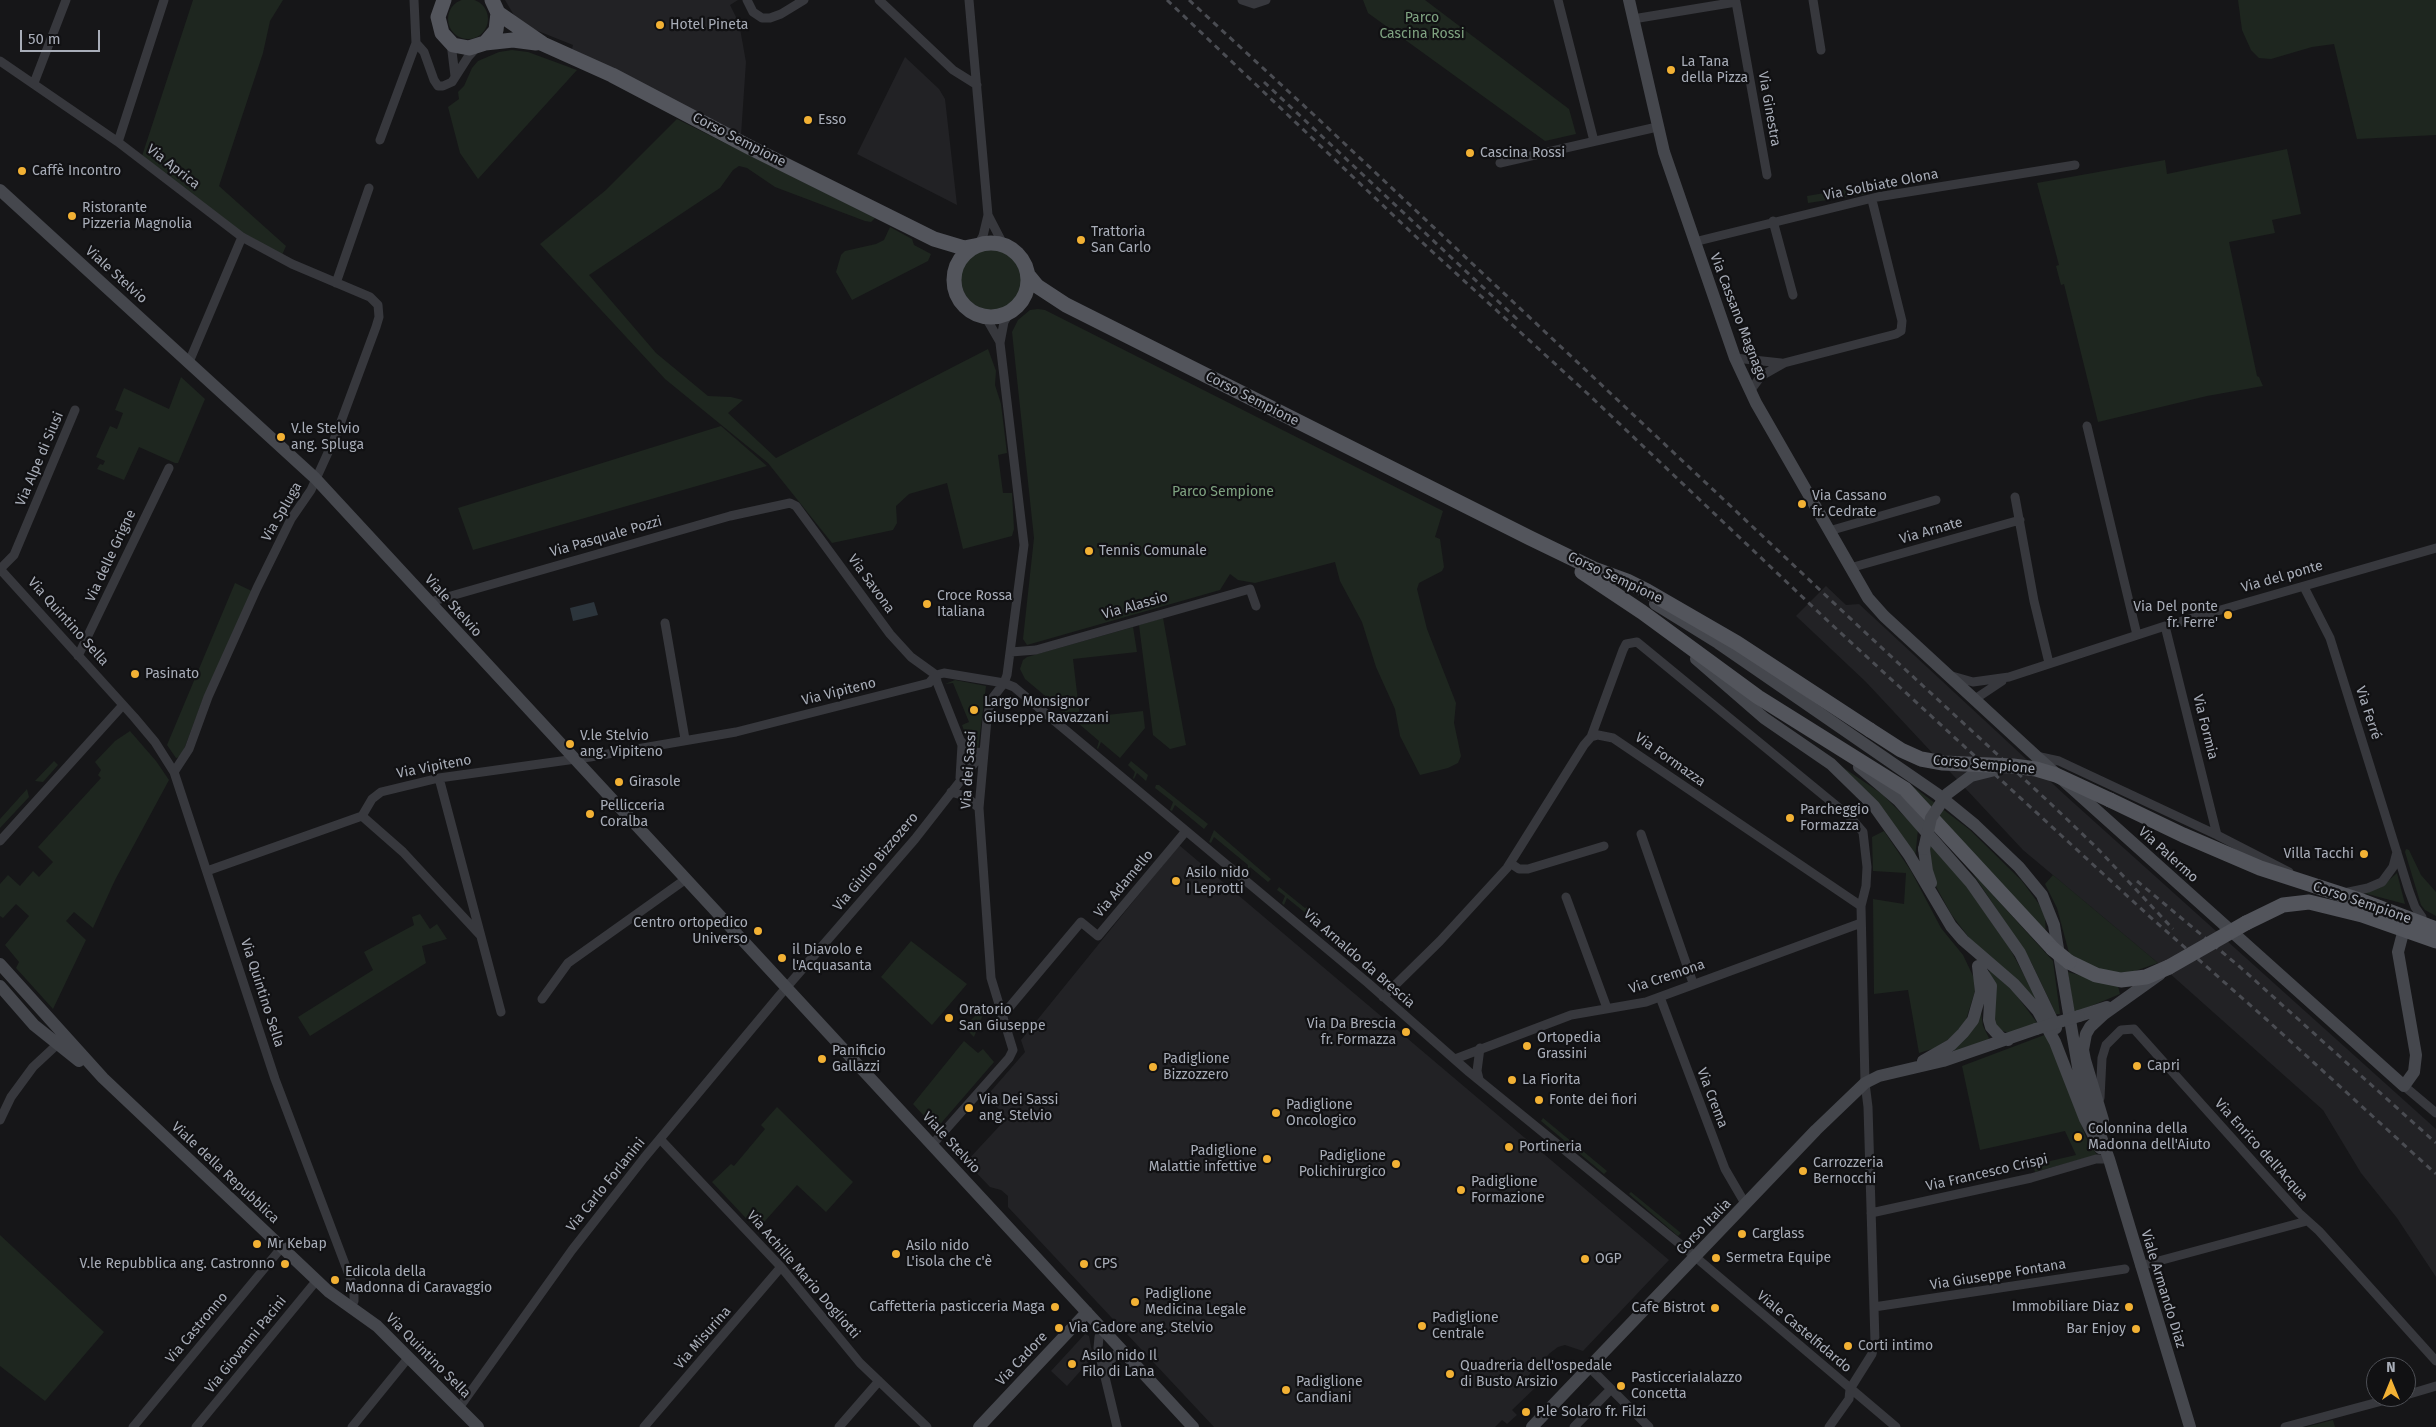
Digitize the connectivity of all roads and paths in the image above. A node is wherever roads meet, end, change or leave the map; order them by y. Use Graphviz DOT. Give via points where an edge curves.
graph roads {
  1 [pos="66,0"];
  2 [pos="164,0"];
  3 [pos="414,0"];
  4 [pos="747,0"];
  5 [pos="804,0"];
  6 [pos="879,0"];
  7 [pos="969,0"];
  8 [pos="1242,0"];
  9 [pos="1266,0"];
  10 [pos="1558,0"];
  11 [pos="1629,0"];
  12 [pos="1814,0"];
  13 [pos="440,3"];
  14 [pos="495,4"];
  15 [pos="1633,19"];
  16 [pos="451,42"];
  17 [pos="416,43"];
  18 [pos="543,44"];
  19 [pos="481,45"];
  20 [pos="1821,50"];
  21 [pos="0,61"];
  22 [pos="455,76"];
  23 [pos="34,83"];
  24 [pos="977,85"];
  25 [pos="1657,127"];
  26 [pos="380,140"];
  27 [pos="1594,141"];
  28 [pos="118,142"];
  29 [pos="1500,164"];
  30 [pos="2075,165"];
  31 [pos="1768,175"];
  32 [pos="369,188"];
  33 [pos="0,190"];
  34 [pos="1872,200"];
  35 [pos="988,214"];
  36 [pos="1773,221"];
  37 [pos="242,237"];
  38 [pos="934,239"];
  39 [pos="1694,242"];
  40 [pos="1003,244"];
  41 [pos="976,246"];
  42 [pos="955,269"];
  43 [pos="1028,275"];
  44 [pos="336,283"];
  45 [pos="1793,295"];
  46 [pos="1055,299"];
  47 [pos="1016,307"];
  48 [pos="984,316"];
  49 [pos="1000,342"];
  50 [pos="1736,358"];
  51 [pos="189,362"];
  52 [pos="1784,363"];
  53 [pos="1750,391"];
  54 [pos="75,410"];
  55 [pos="2087,426"];
  56 [pos="169,468"];
  57 [pos="315,478"];
  58 [pos="2015,497"];
  59 [pos="1936,500"];
  60 [pos="790,503"];
  61 [pos="2020,520"];
  62 [pos="1829,531"];
  63 [pos="1530,538"];
  64 [pos="2435,551"];
  65 [pos="1850,568"];
  66 [pos="0,569"];
  67 [pos="1594,570"];
  68 [pos="2304,587"];
  69 [pos="430,602"];
  70 [pos="1256,606"];
  71 [pos="1642,612"];
  72 [pos="1884,616"];
  73 [pos="665,623"];
  74 [pos="2165,626"];
  75 [pos="2136,634"];
  76 [pos="1011,652"];
  77 [pos="78,656"];
  78 [pos="2049,663"];
  79 [pos="1946,673"];
  80 [pos="936,675"];
  81 [pos="2009,677"];
  82 [pos="1004,683"];
  83 [pos="1975,699"];
  84 [pos="124,706"];
  85 [pos="1592,737"];
  86 [pos="685,739"];
  87 [pos="961,739"];
  88 [pos="1838,749"];
  89 [pos="983,752"];
  90 [pos="2036,756"];
  91 [pos="574,758"];
  92 [pos="2013,766"];
  93 [pos="174,772"];
  94 [pos="439,778"];
  95 [pos="960,781"];
  96 [pos="951,792"];
  97 [pos="979,808"];
  98 [pos="362,816"];
  99 [pos="1186,831"];
  100 [pos="1642,834"];
  101 [pos="2217,835"];
  102 [pos="0,841"];
  103 [pos="1604,846"];
  104 [pos="2397,852"];
  105 [pos="1510,863"];
  106 [pos="207,871"];
  107 [pos="686,879"];
  108 [pos="2306,884"];
  109 [pos="2341,894"];
  110 [pos="1566,897"];
  111 [pos="2362,901"];
  112 [pos="1861,906"];
  113 [pos="1941,910"];
  114 [pos="2422,917"];
  115 [pos="2436,920"];
  116 [pos="1861,923"];
  117 [pos="2404,929"];
  118 [pos="2436,929"];
  119 [pos="482,937"];
  120 [pos="1963,940"];
  121 [pos="2436,942"];
  122 [pos="0,964"];
  123 [pos="1978,966"];
  124 [pos="2169,967"];
  125 [pos="1694,983"];
  126 [pos="0,986"];
  127 [pos="786,988"];
  128 [pos="1660,996"];
  129 [pos="1383,997"];
  130 [pos="2128,998"];
  131 [pos="542,999"];
  132 [pos="1607,1008"];
  133 [pos="501,1012"];
  134 [pos="1002,1016"];
  135 [pos="2008,1040"];
  136 [pos="61,1041"];
  137 [pos="1480,1048"];
  138 [pos="1455,1059"];
  139 [pos="1910,1067"];
  140 [pos="1479,1079"];
  141 [pos="1865,1083"];
  142 [pos="2404,1086"];
  143 [pos="2099,1108"];
  144 [pos="2436,1113"];
  145 [pos="2084,1119"];
  146 [pos="0,1120"];
  147 [pos="660,1139"];
  148 [pos="932,1145"];
  149 [pos="2109,1159"];
  150 [pos="1746,1205"];
  151 [pos="1871,1213"];
  152 [pos="2307,1221"];
  153 [pos="282,1247"];
  154 [pos="1695,1258"];
  155 [pos="2140,1266"];
  156 [pos="781,1267"];
  157 [pos="2125,1269"];
  158 [pos="317,1280"];
  159 [pos="351,1307"];
  160 [pos="1874,1307"];
  161 [pos="1087,1312"];
  162 [pos="1104,1331"];
  163 [pos="1121,1349"];
  164 [pos="409,1357"];
  165 [pos="2436,1360"];
  166 [pos="1589,1367"];
  167 [pos="1106,1376"];
  168 [pos="879,1382"];
  169 [pos="2436,1386"];
  170 [pos="1850,1388"];
  171 [pos="1611,1389"];
  172 [pos="2416,1391"];
  173 [pos="2366,1405"];
  174 [pos="459,1408"];
  175 [pos="133,1427"];
  176 [pos="196,1427"];
  177 [pos="352,1427"];
  178 [pos="478,1427"];
  179 [pos="644,1427"];
  180 [pos="839,1427"];
  181 [pos="927,1427"];
  182 [pos="979,1427"];
  183 [pos="1117,1427"];
  184 [pos="1193,1427"];
  185 [pos="1532,1427"];
  186 [pos="1574,1427"];
  187 [pos="1649,1427"];
  188 [pos="1829,1427"];
  189 [pos="1896,1427"];
  190 [pos="2190,1427"];
  191 [pos="2285,1427"];
  1 -- 23 [label="street"];
  2 -- 28 [label="street"];
  3 -- 17 [label="street"];
  4 -- 5 [label="street" via="753,12 762,18 781,14"];
  6 -- 24 [label="street" via="953,70"];
  7 -- 24 [label="street"];
  8 -- 9 [label="street" via="1254,4"];
  10 -- 27 [label="street"];
  11 -- 15 [label="street, Via Cassano Magnago"];
  12 -- 20 [label="street"];
  13 -- 16 [label="main road" via="438,25"];
  14 -- 18 [label="main road, Corso Sempione"];
  14 -- 19 [label="main road" via="496,30"];
  15 -- 25 [label="street, Via Cassano Magnago"];
  15 -- 31 [label="street, Via Ginestra" via="1736,2"];
  16 -- 19 [label="main road, Corso Sempione" via="461,48"];
  16 -- 22 [label="street"];
  17 -- 22 [label="street" via="424,52 438,86 448,85"];
  17 -- 26 [label="street"];
  18 -- 19 [label="main road, Corso Sempione" via="513,40"];
  18 -- 38 [label="main road, Corso Sempione" via="612,75"];
  19 -- 22 [label="street" via="468,56"];
  21 -- 23 [label="street, Via Aprica"];
  23 -- 28 [label="street, Via Aprica"];
  24 -- 35 [label="street"];
  25 -- 27 [label="street"];
  25 -- 39 [label="street, Via Cassano Magnago"];
  27 -- 29 [label="street"];
  28 -- 37 [label="street, Via Aprica"];
  30 -- 34 [label="street, Via Solbiate Olona"];
  32 -- 44 [label="street"];
  33 -- 51 [label="street, Viale Stelvio"];
  34 -- 36 [label="street, Via Solbiate Olona"];
  34 -- 52 [label="street" via="1902,321 1901,331"];
  35 -- 40 [label="street"];
  35 -- 41 [label="street" via="983,236"];
  36 -- 39 [label="street, Via Solbiate Olona"];
  36 -- 45 [label="street"];
  37 -- 44 [label="street, Via Aprica"];
  37 -- 51 [label="street"];
  38 -- 41 [label="main road" via="964,248"];
  38 -- 42 [label="main road" via="950,257"];
  39 -- 50 [label="street, Via Cassano Magnago"];
  40 -- 41 [label="main road" via="990,242"];
  40 -- 43 [label="main road" via="1024,262"];
  41 -- 42 [label="main road" via="962,256"];
  42 -- 48 [label="main road" via="954,285 960,299 970,310"];
  43 -- 46 [label="main road, Corso Sempione"];
  43 -- 47 [label="main road" via="1027,289"];
  44 -- 57 [label="street, Via Spluga" via="374,301 379,317 336,434"];
  46 -- 47 [label="main road"];
  46 -- 63 [label="main road, Corso Sempione"];
  47 -- 48 [label="main road" via="998,316"];
  47 -- 49 [label="street, Via dei Sassi" via="1004,322"];
  48 -- 49 [label="street, Via dei Sassi"];
  49 -- 76 [label="street, Via dei Sassi" via="1024,538"];
  50 -- 52 [label="street"];
  50 -- 53 [label="street, Via Cassano Magnago"];
  51 -- 57 [label="street, Viale Stelvio"];
  52 -- 53 [label="street" via="1761,376"];
  53 -- 62 [label="street, Via Cassano Magnago"];
  54 -- 66 [label="street, Via Alpe di Siusi" via="14,555"];
  55 -- 75 [label="street"];
  56 -- 77 [label="street, Via delle Grigne"];
  57 -- 69 [label="street, Viale Stelvio"];
  57 -- 93 [label="street, Via Spluga" via="257,588 189,749"];
  58 -- 61 [label="street"];
  59 -- 62 [label="street"];
  60 -- 69 [label="street, Via Pasquale Pozzi" via="730,516"];
  60 -- 80 [label="street, Via Savona" via="796,506 890,634"];
  61 -- 65 [label="street, Via Arnate"];
  61 -- 78 [label="street"];
  62 -- 65 [label="street, Via Cassano Magnago"];
  63 -- 67 [label="main road, Corso Sempione"];
  63 -- 71 [label="main road, Corso Sempione"];
  64 -- 68 [label="street, Via del ponte" via="2362,568"];
  65 -- 72 [label="street, Via Cassano Magnago" via="1868,598"];
  66 -- 77 [label="street, Via Quintino Sella"];
  67 -- 92 [label="main road, Corso Sempione, bridge" via="1627,581 1720,632 1909,754 1943,763"];
  67 -- 149 [label="street" via="1718,643 1937,794 1976,825 2032,882 2051,916 2076,1066"];
  68 -- 74 [label="street, Via del ponte"];
  68 -- 104 [label="street, Via Ferré" via="2330,638"];
  69 -- 91 [label="street, Viale Stelvio"];
  70 -- 76 [label="street, Via Alassio" via="1250,589 1036,650"];
  71 -- 88 [label="main road, Corso Sempione" via="1758,697"];
  71 -- 113 [label="street" via="1756,711 1849,779 1890,827"];
  72 -- 79 [label="street, Via Palermo"];
  73 -- 86 [label="street"];
  74 -- 75 [label="street, Via del ponte"];
  74 -- 101 [label="street, Via Formia"];
  75 -- 78 [label="street, Via del ponte"];
  76 -- 82 [label="street, Via dei Sassi"];
  77 -- 84 [label="street, Via Quintino Sella"];
  78 -- 81 [label="street, Via del ponte"];
  79 -- 81 [label="street, Via del ponte" via="1974,682"];
  79 -- 83 [label="street, Via Palermo"];
  80 -- 82 [label="street" via="944,673"];
  80 -- 86 [label="street, Via Vipiteno" via="929,683 810,714 736,732"];
  80 -- 87 [label="street"];
  81 -- 83 [label="street, Via del ponte"];
  82 -- 89 [label="street, Via dei Sassi" via="991,700"];
  82 -- 99 [label="street, Via Arnaldo da Brescia" via="1014,687"];
  83 -- 90 [label="street, Via Palermo"];
  84 -- 93 [label="street, Via Quintino Sella" via="155,742"];
  84 -- 102 [label="street"];
  85 -- 105 [label="street"];
  85 -- 112 [label="street, Via Formazza" via="1605,735 1614,738"];
  85 -- 112 [label="street" via="1622,650 1626,644 1637,642 1856,822 1863,832 1866,853 1866,886"];
  86 -- 91 [label="street, Via Vipiteno"];
  87 -- 89 [label="street" via="971,753"];
  87 -- 95 [label="street"];
  88 -- 124 [label="main road, Corso Sempione, bridge" via="1890,778 1912,795 2053,949 2069,962 2096,975 2121,980 2146,977"];
  88 -- 145 [label="street" via="1899,801 1972,883 2020,953 2062,1041"];
  89 -- 95 [label="street, Via Giulio Bizzozero"];
  89 -- 97 [label="street, Via dei Sassi"];
  90 -- 101 [label="street" via="2059,761"];
  90 -- 142 [label="street, Via Palermo"];
  91 -- 94 [label="street, Via Vipiteno"];
  91 -- 107 [label="street, Viale Stelvio"];
  92 -- 108 [label="main road, Corso Sempione, bridge" via="2046,772 2260,868"];
  92 -- 113 [label="street, bridge" via="1971,776 1947,794 1931,818 1924,849 1927,870"];
  93 -- 106 [label="street, Via Quintino Sella"];
  94 -- 98 [label="street, Via Vipiteno" via="381,792 372,799"];
  94 -- 119 [label="street"];
  95 -- 96 [label="street, Via Giulio Bizzozero"];
  96 -- 97 [label="street" via="965,796"];
  96 -- 127 [label="street, Via Giulio Bizzozero" via="915,840"];
  97 -- 134 [label="street, Via dei Sassi" via="991,978"];
  98 -- 106 [label="street"];
  98 -- 119 [label="street" via="403,852"];
  99 -- 129 [label="street, Via Arnaldo da Brescia"];
  99 -- 134 [label="street, Via Adamello" via="1098,936 1081,922"];
  100 -- 125 [label="street"];
  101 -- 108 [label="street" via="2274,863"];
  103 -- 105 [label="street" via="1528,869 1519,869"];
  104 -- 109 [label="street" via="2393,867 2382,882"];
  104 -- 114 [label="street, Via Ferré" via="2413,902"];
  105 -- 129 [label="street" via="1448,934"];
  106 -- 159 [label="street, Via Quintino Sella" via="272,1072 354,1288"];
  107 -- 127 [label="street, Viale Stelvio"];
  107 -- 131 [label="street" via="568,963"];
  108 -- 109 [label="main road, Corso Sempione"];
  109 -- 111 [label="main road, Corso Sempione"];
  110 -- 132 [label="street"];
  111 -- 114 [label="street"];
  111 -- 118 [label="main road, Corso Sempione"];
  112 -- 116 [label="street"];
  113 -- 120 [label="street"];
  114 -- 115 [label="street"];
  116 -- 125 [label="street, Via Cremona"];
  116 -- 141 [label="street"];
  117 -- 121 [label="main road, Corso Sempione"];
  117 -- 124 [label="main road, Corso Sempione, bridge" via="2309,902 2283,905"];
  117 -- 142 [label="street" via="2398,952 2416,1055 2414,1072"];
  119 -- 133 [label="street"];
  120 -- 123 [label="street"];
  120 -- 145 [label="street" via="2014,984 2038,1011 2058,1049"];
  122 -- 136 [label="street, Viale della Repubblica"];
  123 -- 135 [label="street" via="1990,986 1991,1027"];
  123 -- 139 [label="street" via="1980,999 1968,1027 1940,1052"];
  124 -- 130 [label="street"];
  125 -- 128 [label="street, Via Cremona"];
  126 -- 136 [label="street, Viale della Repubblica" via="34,1025"];
  127 -- 147 [label="street, Via Carlo Forlanini"];
  127 -- 148 [label="street, Viale Stelvio"];
  128 -- 132 [label="street, Via Cremona" via="1636,1004"];
  128 -- 150 [label="street, Via Crema" via="1725,1169"];
  129 -- 138 [label="street, Via Arnaldo da Brescia"];
  130 -- 135 [label="street, bridge"];
  130 -- 143 [label="street" via="2090,1026 2086,1034 2084,1060"];
  132 -- 137 [label="street, Via Cremona" via="1571,1015"];
  134 -- 148 [label="street, Via dei Sassi" via="1013,1048 1011,1055"];
  135 -- 139 [label="street" via="1943,1061"];
  136 -- 146 [label="street" via="33,1067 11,1097"];
  136 -- 153 [label="street, Viale della Repubblica"];
  137 -- 138 [label="street, Via Cremona"];
  137 -- 140 [label="street"];
  138 -- 140 [label="street, Via Arnaldo da Brescia"];
  139 -- 141 [label="street, Corso Italia"];
  140 -- 154 [label="street, Via Arnaldo da Brescia"];
  141 -- 150 [label="street, Corso Italia"];
  141 -- 151 [label="street"];
  142 -- 144 [label="street, Via Palermo"];
  143 -- 149 [label="street"];
  143 -- 152 [label="street, Via Enrico dell'Acqua" via="2104,1051 2117,1032 2134,1029"];
  145 -- 149 [label="street" via="2097,1145"];
  147 -- 156 [label="street, Via Achille Mario Dogliotti"];
  147 -- 174 [label="street, Via Carlo Forlanini" via="572,1250"];
  148 -- 161 [label="street, Viale Stelvio"];
  149 -- 151 [label="street, Via Francesco Crispi" via="2096,1159 2031,1178"];
  149 -- 155 [label="street, Viale Armando Diaz"];
  150 -- 154 [label="street, Corso Italia"];
  151 -- 160 [label="street"];
  152 -- 155 [label="street"];
  152 -- 165 [label="street, Via Enrico dell'Acqua"];
  153 -- 158 [label="street, Viale della Repubblica"];
  153 -- 175 [label="street, Via Castronno"];
  154 -- 166 [label="street, Corso Italia"];
  154 -- 170 [label="street, Viale Castelfidardo"];
  155 -- 190 [label="street, Viale Armando Diaz"];
  156 -- 168 [label="street, Via Achille Mario Dogliotti"];
  156 -- 179 [label="street, Via Misurina"];
  157 -- 160 [label="street, Via Giuseppe Fontana"];
  158 -- 159 [label="street, Viale della Repubblica"];
  158 -- 176 [label="street, Via Giovanni Pacini"];
  159 -- 164 [label="street, Via Quintino Sella" via="377,1326"];
  160 -- 170 [label="street" via="1874,1350"];
  161 -- 162 [label="street, Viale Stelvio"];
  161 -- 182 [label="street, Via Cadore"];
  162 -- 163 [label="street, Viale Stelvio"];
  162 -- 167 [label="street" via="1098,1348"];
  163 -- 167 [label="street" via="1109,1362"];
  163 -- 184 [label="street, Viale Stelvio"];
  164 -- 174 [label="street, Via Quintino Sella"];
  164 -- 177 [label="street"];
  166 -- 171 [label="street"];
  166 -- 185 [label="street, Corso Italia"];
  167 -- 183 [label="street"];
  168 -- 180 [label="street"];
  168 -- 181 [label="street, Via Achille Mario Dogliotti"];
  169 -- 172 [label="street"];
  170 -- 188 [label="street" via="1849,1399"];
  170 -- 189 [label="street, Viale Castelfidardo"];
  171 -- 186 [label="street"];
  171 -- 187 [label="street"];
  173 -- 191 [label="street"];
  174 -- 178 [label="street, Via Quintino Sella"];
}
